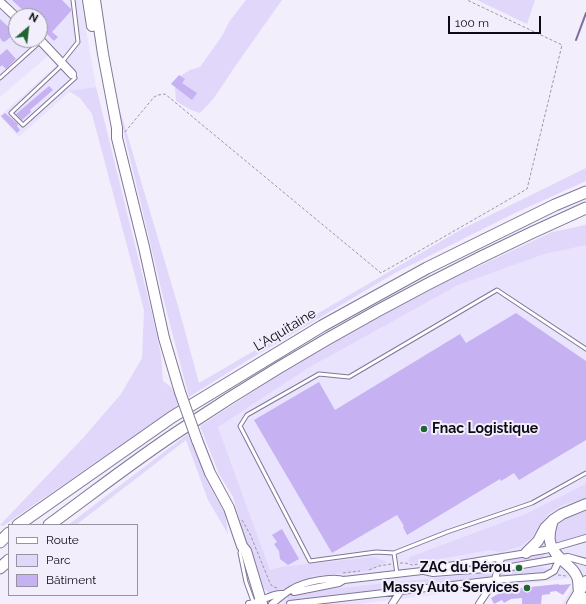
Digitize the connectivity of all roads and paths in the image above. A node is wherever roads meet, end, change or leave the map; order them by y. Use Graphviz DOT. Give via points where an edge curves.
graph roads {
  1 [pos="73,0"];
  2 [pos="88,0"];
  3 [pos="95,0"];
  4 [pos="467,0"];
  5 [pos="0,2"];
  6 [pos="8,10"];
  7 [pos="32,48"];
  8 [pos="47,48"];
  9 [pos="62,63"];
  10 [pos="72,74"];
  11 [pos="0,78"];
  12 [pos="116,135"];
  13 [pos="586,192"];
  14 [pos="586,208"];
  15 [pos="586,349"];
  16 [pos="586,473"];
  17 [pos="586,504"];
  18 [pos="554,520"];
  19 [pos="19,524"];
  20 [pos="50,524"];
  21 [pos="8,534"];
  22 [pos="586,538"];
  23 [pos="0,542"];
  24 [pos="242,546"];
  25 [pos="553,548"];
  26 [pos="8,552"];
  27 [pos="394,553"];
  28 [pos="526,553"];
  29 [pos="0,558"];
  30 [pos="502,558"];
  31 [pos="560,558"];
  32 [pos="8,561"];
  33 [pos="586,562"];
  34 [pos="427,563"];
  35 [pos="395,564"];
  36 [pos="0,568"];
  37 [pos="497,568"];
  38 [pos="368,570"];
  39 [pos="360,571"];
  40 [pos="422,571"];
  41 [pos="337,574"];
  42 [pos="397,574"];
  43 [pos="495,580"];
  44 [pos="586,581"];
  45 [pos="400,592"];
  46 [pos="285,594"];
  47 [pos="582,595"];
  48 [pos="258,602"];
  49 [pos="271,604"];
  50 [pos="290,604"];
  51 [pos="392,604"];
  52 [pos="479,604"];
  53 [pos="572,604"];
  54 [pos="582,604"];
  1 -- 9 [label="lane" via="78,42"];
  2 -- 12 [label="main road" via="99,73 112,128"];
  3 -- 12 [label="main road"];
  4 -- 12 [label="path" via="562,45 527,189 381,273 165,94 154,97 122,136"];
  5 -- 6 [label="street"];
  7 -- 11 [label="lane"];
  8 -- 9 [label="street"];
  9 -- 10 [label="street"];
  9 -- 10 [label="lane" via="11,113 23,125 75,78"];
  12 -- 24 [label="main road, bridge" via="164,338 180,392 210,473 229,508"];
  13 -- 19 [label="highway, L'Aquitaine" via="427,268 322,326 172,417"];
  14 -- 20 [label="highway, L'Aquitaine" via="417,290 280,366 181,430"];
  15 -- 27 [label="lane" via="497,290 349,377 319,374 247,415 240,426 310,561 376,552"];
  16 -- 27 [label="lane" via="532,503"];
  17 -- 18 [label="main road"];
  18 -- 25 [label="main road" via="549,536"];
  18 -- 28 [label="main road"];
  21 -- 23 [label="highway"];
  22 -- 25 [label="street"];
  24 -- 48 [label="main road"];
  24 -- 48 [label="main road" via="246,551"];
  25 -- 28 [label="street"];
  25 -- 31 [label="main road"];
  26 -- 29 [label="highway"];
  27 -- 35 [label="lane"];
  28 -- 30 [label="street"];
  30 -- 37 [label="street"];
  30 -- 40 [label="street"];
  31 -- 33 [label="street" via="568,557"];
  31 -- 37 [label="street"];
  31 -- 43 [label="street" via="554,571 545,576"];
  31 -- 47 [label="main road" via="570,566 576,576"];
  32 -- 36 [label="highway"];
  34 -- 35 [label="path"];
  35 -- 38 [label="path"];
  35 -- 42 [label="lane"];
  37 -- 40 [label="street" via="433,573"];
  37 -- 43 [label="street"];
  39 -- 41 [label="path"];
  40 -- 42 [label="street"];
  42 -- 46 [label="street" via="313,582 291,589"];
  43 -- 45 [label="street"];
  43 -- 52 [label="street"];
  44 -- 47 [label="main road"];
  45 -- 50 [label="street"];
  45 -- 51 [label="street"];
  46 -- 48 [label="street"];
  46 -- 49 [label="street"];
  47 -- 53 [label="main road"];
  47 -- 54 [label="main road"];
  48 -- 49 [label="street"];
}
